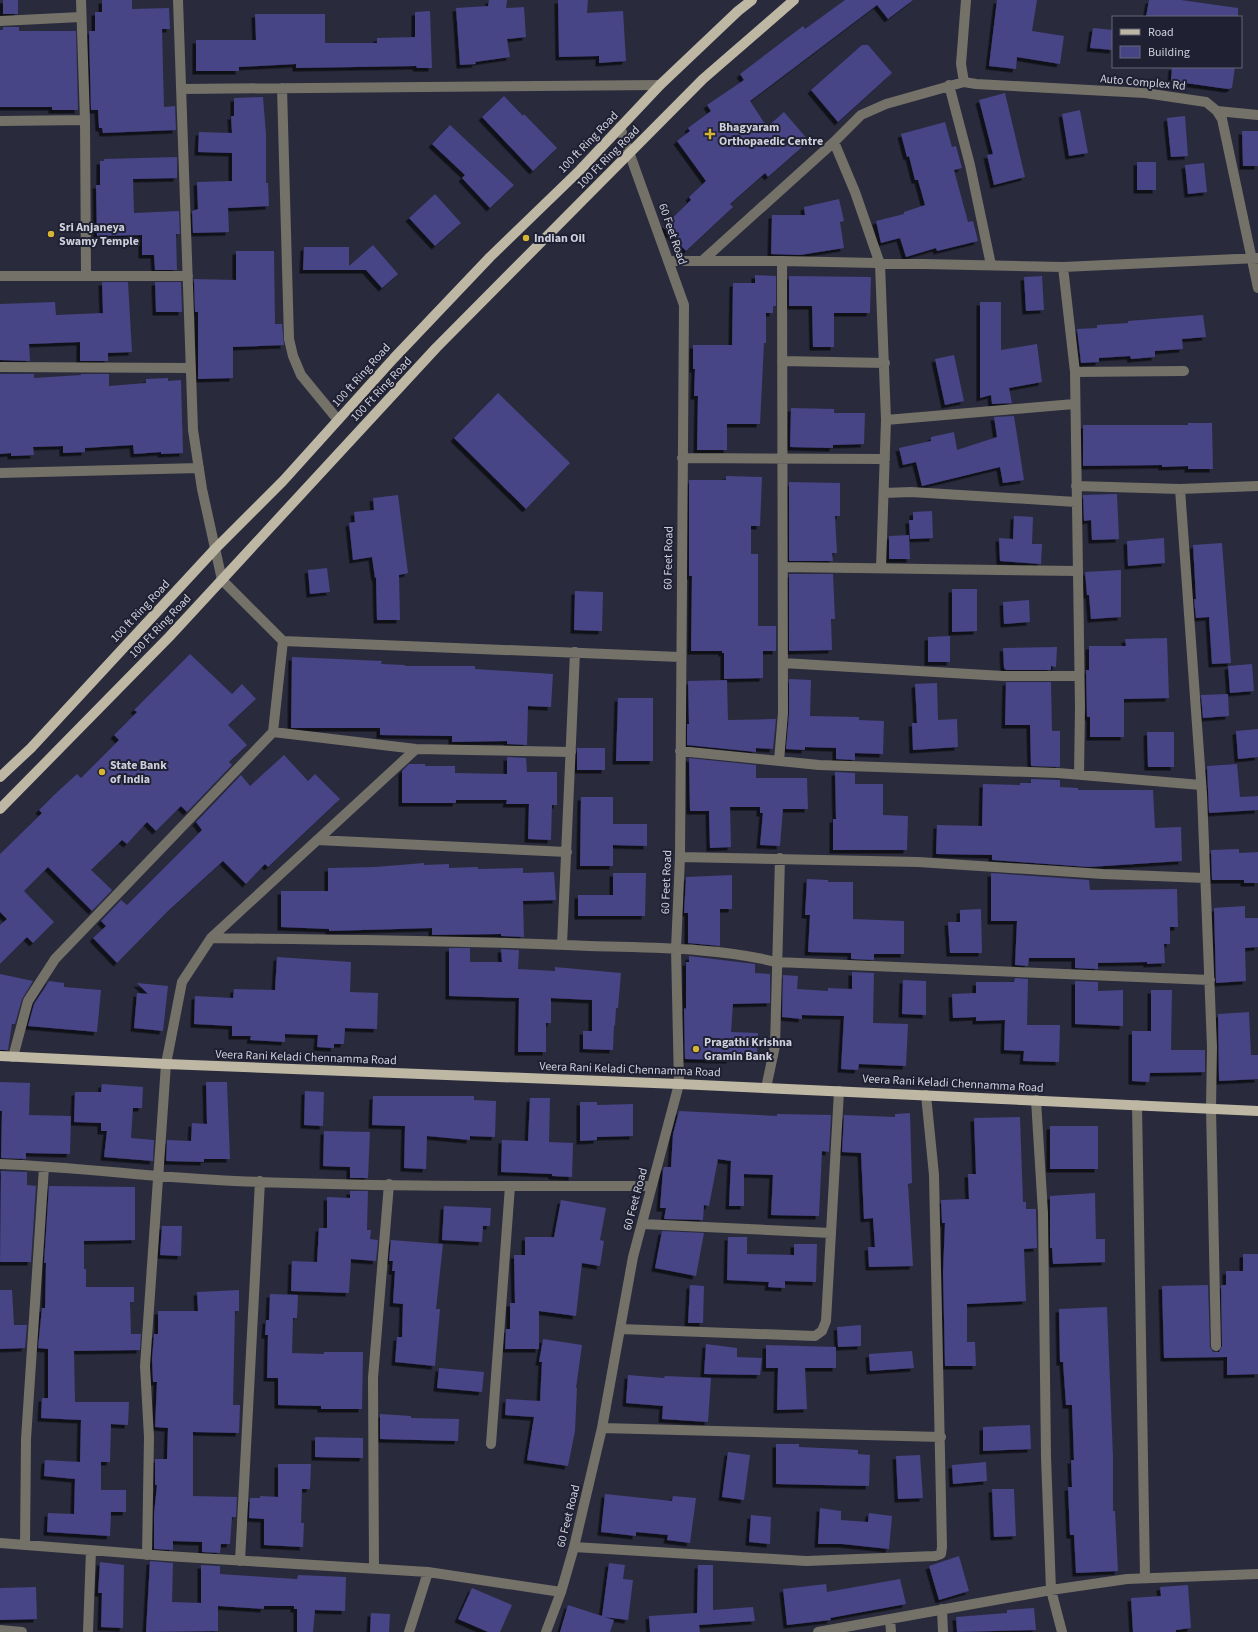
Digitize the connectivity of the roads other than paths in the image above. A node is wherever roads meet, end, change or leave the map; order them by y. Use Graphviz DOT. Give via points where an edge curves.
graph roads {
  1 [pos="80,0"];
  2 [pos="178,0"];
  3 [pos="752,0"];
  4 [pos="794,0"];
  5 [pos="966,0"];
  6 [pos="81,17"];
  7 [pos="0,21"];
  8 [pos="964,82"];
  9 [pos="660,85"];
  10 [pos="949,85"];
  11 [pos="282,88"];
  12 [pos="181,89"];
  13 [pos="1217,111"];
  14 [pos="1258,115"];
  15 [pos="85,120"];
  16 [pos="0,121"];
  17 [pos="620,127"];
  18 [pos="834,142"];
  19 [pos="631,152"];
  20 [pos="1255,258"];
  21 [pos="668,260"];
  22 [pos="702,261"];
  23 [pos="782,261"];
  24 [pos="880,264"];
  25 [pos="991,265"];
  26 [pos="1063,267"];
  27 [pos="0,276"];
  28 [pos="86,276"];
  29 [pos="188,276"];
  30 [pos="1258,288"];
  31 [pos="782,361"];
  32 [pos="885,363"];
  33 [pos="0,367"];
  34 [pos="191,368"];
  35 [pos="1184,371"];
  36 [pos="1074,372"];
  37 [pos="1074,404"];
  38 [pos="338,420"];
  39 [pos="886,420"];
  40 [pos="682,458"];
  41 [pos="784,459"];
  42 [pos="885,459"];
  43 [pos="199,468"];
  44 [pos="0,473"];
  45 [pos="1076,486"];
  46 [pos="1258,486"];
  47 [pos="1180,489"];
  48 [pos="884,493"];
  49 [pos="1076,502"];
  50 [pos="215,549"];
  51 [pos="783,567"];
  52 [pos="881,568"];
  53 [pos="1078,571"];
  54 [pos="222,580"];
  55 [pos="283,641"];
  56 [pos="575,652"];
  57 [pos="680,657"];
  58 [pos="783,663"];
  59 [pos="1080,676"];
  60 [pos="273,732"];
  61 [pos="416,749"];
  62 [pos="680,751"];
  63 [pos="571,752"];
  64 [pos="779,761"];
  65 [pos="1079,775"];
  66 [pos="0,777"];
  67 [pos="1201,785"];
  68 [pos="0,809"];
  69 [pos="317,840"];
  70 [pos="567,852"];
  71 [pos="680,857"];
  72 [pos="780,858"];
  73 [pos="1205,878"];
  74 [pos="211,938"];
  75 [pos="562,945"];
  76 [pos="676,950"];
  77 [pos="776,962"];
  78 [pos="1210,980"];
  79 [pos="0,1056"];
  80 [pos="13,1056"];
  81 [pos="166,1064"];
  82 [pos="679,1084"];
  83 [pos="766,1088"];
  84 [pos="839,1091"];
  85 [pos="926,1095"];
  86 [pos="1036,1100"];
  87 [pos="1137,1105"];
  88 [pos="1211,1108"];
  89 [pos="1258,1111"];
  90 [pos="0,1164"];
  91 [pos="44,1167"];
  92 [pos="160,1177"];
  93 [pos="260,1181"];
  94 [pos="389,1184"];
  95 [pos="510,1186"];
  96 [pos="652,1186"];
  97 [pos="642,1224"];
  98 [pos="831,1233"];
  99 [pos="620,1329"];
  100 [pos="1216,1346"];
  101 [pos="602,1428"];
  102 [pos="941,1437"];
  103 [pos="491,1444"];
  104 [pos="0,1543"];
  105 [pos="25,1545"];
  106 [pos="574,1547"];
  107 [pos="91,1550"];
  108 [pos="147,1554"];
  109 [pos="240,1561"];
  110 [pos="374,1569"];
  111 [pos="428,1572"];
  112 [pos="1258,1574"];
  113 [pos="1146,1577"];
  114 [pos="1051,1590"];
  115 [pos="561,1592"];
  116 [pos="942,1609"];
  117 [pos="890,1619"];
  118 [pos="0,1630"];
  119 [pos="840,1630"];
  120 [pos="22,1632"];
  121 [pos="88,1632"];
  122 [pos="409,1632"];
  123 [pos="546,1632"];
  124 [pos="818,1632"];
  125 [pos="891,1632"];
  126 [pos="943,1632"];
  127 [pos="1062,1632"];
  1 -- 6 [label="street"];
  2 -- 12 [label="street"];
  3 -- 9 [label="main road, 100 ft Ring Road"];
  4 -- 19 [label="main road, 100 Ft Ring Road" via="703,79"];
  5 -- 8 [label="street" via="961,64"];
  6 -- 7 [label="street"];
  6 -- 15 [label="street"];
  8 -- 10 [label="street, Auto Complex Rd"];
  8 -- 13 [label="street, Auto Complex Rd" via="1145,93 1206,102"];
  9 -- 11 [label="street"];
  9 -- 17 [label="main road, 100 ft Ring Road"];
  10 -- 18 [label="street, Auto Complex Rd" via="861,114"];
  10 -- 25 [label="street" via="970,165"];
  11 -- 12 [label="street"];
  11 -- 38 [label="street" via="289,339 301,375"];
  12 -- 29 [label="street"];
  13 -- 14 [label="street"];
  13 -- 20 [label="street" via="1222,119"];
  15 -- 16 [label="street"];
  15 -- 28 [label="street"];
  17 -- 19 [label="street, 60 Feet Road"];
  17 -- 38 [label="main road, 100 ft Ring Road" via="580,170 490,257"];
  18 -- 22 [label="street, Auto Complex Rd"];
  18 -- 24 [label="street" via="855,192"];
  19 -- 21 [label="street, 60 Feet Road"];
  19 -- 54 [label="main road, 100 Ft Ring Road" via="436,348"];
  20 -- 26 [label="street"];
  20 -- 30 [label="street"];
  21 -- 22 [label="street"];
  21 -- 40 [label="street, 60 Feet Road" via="684,305"];
  22 -- 23 [label="street"];
  23 -- 24 [label="street"];
  23 -- 31 [label="street"];
  24 -- 25 [label="street"];
  24 -- 32 [label="street"];
  25 -- 26 [label="street"];
  26 -- 36 [label="street"];
  27 -- 28 [label="street"];
  28 -- 29 [label="street"];
  29 -- 34 [label="street"];
  31 -- 32 [label="street"];
  31 -- 41 [label="street"];
  32 -- 39 [label="street"];
  33 -- 34 [label="street"];
  34 -- 43 [label="street" via="193,430"];
  35 -- 36 [label="street"];
  36 -- 37 [label="street"];
  37 -- 39 [label="street"];
  37 -- 45 [label="street"];
  38 -- 50 [label="main road, 100 ft Ring Road" via="283,481"];
  39 -- 42 [label="street"];
  40 -- 41 [label="street"];
  40 -- 57 [label="street, 60 Feet Road"];
  41 -- 42 [label="street"];
  41 -- 51 [label="street"];
  42 -- 48 [label="street"];
  43 -- 44 [label="street"];
  43 -- 50 [label="street"];
  45 -- 47 [label="street"];
  45 -- 49 [label="street"];
  46 -- 47 [label="street"];
  47 -- 67 [label="street"];
  48 -- 49 [label="street" via="911,492"];
  48 -- 52 [label="street"];
  49 -- 53 [label="street"];
  50 -- 54 [label="street"];
  50 -- 66 [label="main road, 100 ft Ring Road" via="31,748"];
  51 -- 52 [label="street"];
  51 -- 58 [label="street"];
  52 -- 53 [label="street"];
  53 -- 59 [label="street"];
  54 -- 55 [label="street"];
  54 -- 68 [label="main road, 100 Ft Ring Road"];
  55 -- 56 [label="street"];
  55 -- 60 [label="street"];
  56 -- 57 [label="street"];
  56 -- 63 [label="street"];
  57 -- 62 [label="street, 60 Feet Road"];
  58 -- 59 [label="street" via="1003,676"];
  58 -- 64 [label="street" via="783,714"];
  59 -- 65 [label="street"];
  60 -- 61 [label="street"];
  60 -- 80 [label="street" via="55,959 28,1001"];
  61 -- 63 [label="street"];
  61 -- 69 [label="street"];
  62 -- 64 [label="street"];
  62 -- 71 [label="street, 60 Feet Road"];
  63 -- 70 [label="street"];
  64 -- 65 [label="street" via="819,765"];
  65 -- 67 [label="street"];
  67 -- 73 [label="street"];
  69 -- 70 [label="street"];
  69 -- 74 [label="street"];
  70 -- 75 [label="street"];
  71 -- 72 [label="street"];
  71 -- 76 [label="street, 60 Feet Road"];
  72 -- 73 [label="street" via="918,862"];
  72 -- 77 [label="street"];
  73 -- 78 [label="street"];
  74 -- 75 [label="street"];
  74 -- 81 [label="street" via="182,982"];
  75 -- 76 [label="street"];
  76 -- 77 [label="street" via="751,956"];
  76 -- 82 [label="street, 60 Feet Road"];
  77 -- 78 [label="street"];
  77 -- 83 [label="street" via="775,1046"];
  78 -- 88 [label="street"];
  79 -- 80 [label="main road, Veera Rani Keladi Chennamma Road"];
  80 -- 81 [label="main road, Veera Rani Keladi Chennamma Road"];
  81 -- 82 [label="main road, Veera Rani Keladi Chennamma Road"];
  81 -- 92 [label="street"];
  82 -- 83 [label="main road, Veera Rani Keladi Chennamma Road"];
  82 -- 96 [label="street, 60 Feet Road"];
  83 -- 84 [label="main road, Veera Rani Keladi Chennamma Road"];
  84 -- 85 [label="main road, Veera Rani Keladi Chennamma Road"];
  84 -- 98 [label="street"];
  85 -- 86 [label="main road, Veera Rani Keladi Chennamma Road"];
  85 -- 102 [label="street" via="934,1175"];
  86 -- 87 [label="main road, Veera Rani Keladi Chennamma Road"];
  86 -- 114 [label="street" via="1043,1213 1046,1457"];
  87 -- 88 [label="main road, Veera Rani Keladi Chennamma Road"];
  87 -- 113 [label="street" via="1140,1376"];
  88 -- 89 [label="main road, Veera Rani Keladi Chennamma Road"];
  88 -- 100 [label="street"];
  90 -- 91 [label="street"];
  91 -- 92 [label="street"];
  91 -- 105 [label="street" via="26,1439"];
  92 -- 93 [label="street"];
  92 -- 108 [label="street" via="145,1366 149,1436"];
  93 -- 94 [label="street"];
  93 -- 109 [label="street"];
  94 -- 95 [label="street"];
  94 -- 110 [label="street" via="373,1378"];
  95 -- 96 [label="street"];
  95 -- 103 [label="street"];
  96 -- 97 [label="street, 60 Feet Road"];
  97 -- 98 [label="street"];
  97 -- 99 [label="street, 60 Feet Road" via="632,1257"];
  98 -- 99 [label="street" via="826,1321 822,1331 815,1336"];
  99 -- 101 [label="street, 60 Feet Road"];
  101 -- 102 [label="street"];
  101 -- 106 [label="street, 60 Feet Road"];
  102 -- 106 [label="street" via="942,1547 941,1554 935,1556 806,1561"];
  104 -- 105 [label="street"];
  105 -- 107 [label="street"];
  106 -- 115 [label="street, 60 Feet Road"];
  107 -- 108 [label="street"];
  107 -- 121 [label="street"];
  108 -- 109 [label="street"];
  109 -- 110 [label="street"];
  110 -- 111 [label="street"];
  111 -- 115 [label="street"];
  111 -- 122 [label="street"];
  112 -- 113 [label="street"];
  113 -- 114 [label="street"];
  114 -- 116 [label="street"];
  114 -- 127 [label="street"];
  115 -- 123 [label="street, 60 Feet Road"];
  116 -- 117 [label="street"];
  116 -- 126 [label="street"];
  117 -- 119 [label="street"];
  117 -- 125 [label="street"];
  118 -- 120 [label="street"];
  119 -- 124 [label="street"];
}
